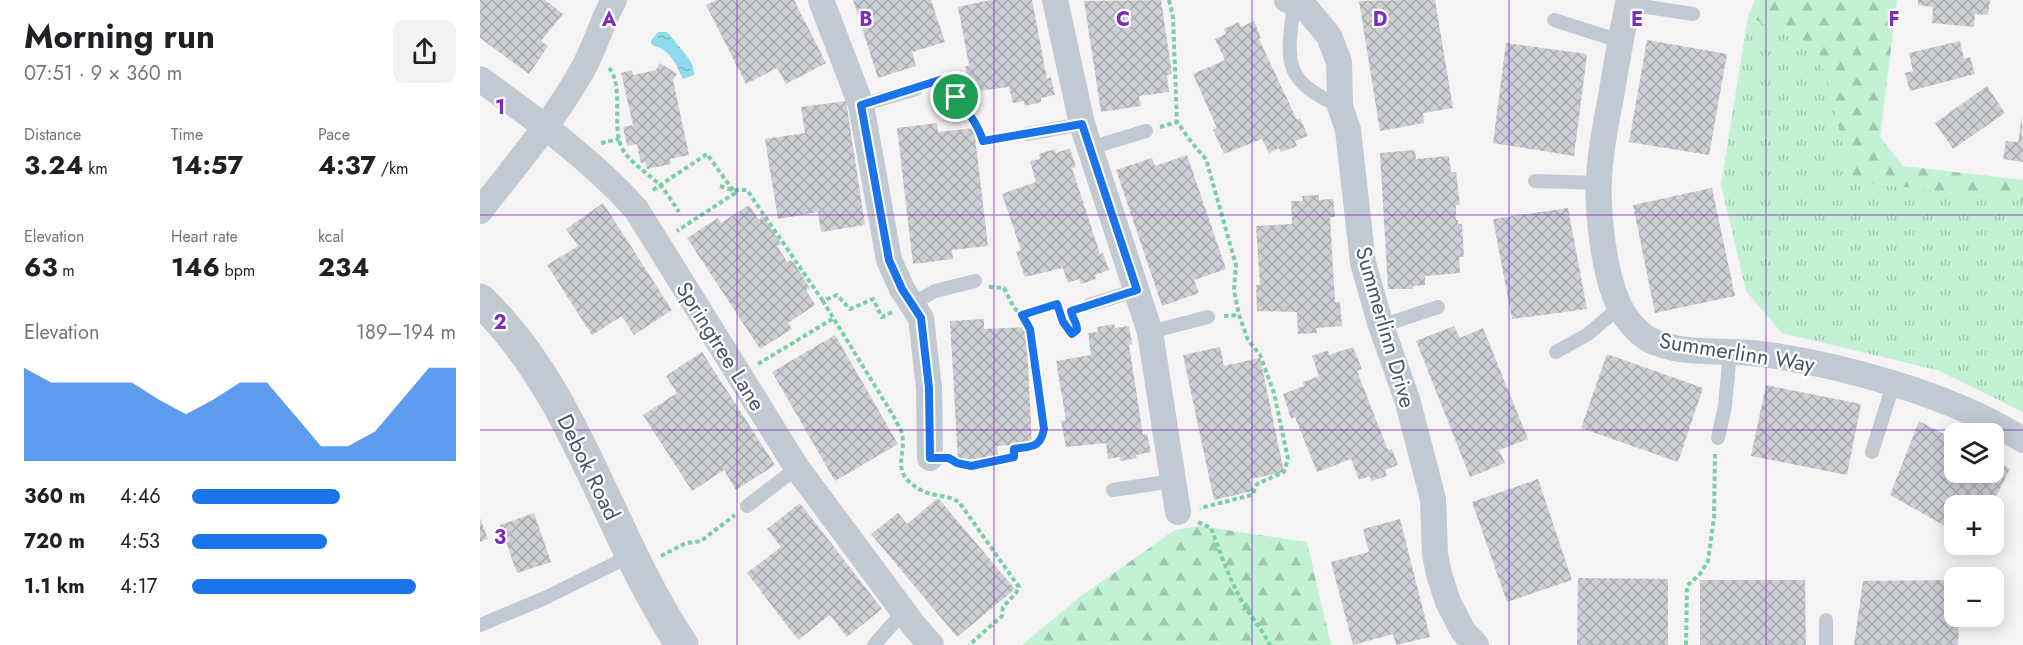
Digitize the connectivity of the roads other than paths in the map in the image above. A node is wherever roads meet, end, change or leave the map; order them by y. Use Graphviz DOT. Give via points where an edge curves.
graph roads {
  1 [pos="614,0"];
  2 [pos="821,0"];
  3 [pos="1055,0"];
  4 [pos="1299,2"];
  5 [pos="1629,2"];
  6 [pos="1693,14"];
  7 [pos="1554,20"];
  8 [pos="1620,41"];
  9 [pos="480,79"];
  10 [pos="916,88"];
  11 [pos="861,105"];
  12 [pos="1340,106"];
  13 [pos="1082,124"];
  14 [pos="545,126"];
  15 [pos="1146,131"];
  16 [pos="1027,134"];
  17 [pos="1090,148"];
  18 [pos="1535,181"];
  19 [pos="1599,183"];
  20 [pos="480,211"];
  21 [pos="975,282"];
  22 [pos="1137,290"];
  23 [pos="480,300"];
  24 [pos="912,304"];
  25 [pos="1089,305"];
  26 [pos="1438,307"];
  27 [pos="1620,307"];
  28 [pos="1208,317"];
  29 [pos="1381,326"];
  30 [pos="1150,332"];
  31 [pos="1556,352"];
  32 [pos="1730,352"];
  33 [pos="1893,385"];
  34 [pos="1718,438"];
  35 [pos="2023,440"];
  36 [pos="1872,452"];
  37 [pos="930,458"];
  38 [pos="797,468"];
  39 [pos="1173,481"];
  40 [pos="1113,490"];
  41 [pos="747,506"];
  42 [pos="1178,512"];
  43 [pos="645,557"];
  44 [pos="904,611"];
  45 [pos="1826,620"];
  46 [pos="480,625"];
  47 [pos="682,645"];
  48 [pos="874,645"];
  49 [pos="931,645"];
  50 [pos="1476,645"];
  51 [pos="1826,645"];
  1 -- 14 [label="street" via="579,78"];
  2 -- 11 [label="street"];
  3 -- 13 [label="street"];
  4 -- 12 [label="street, Summerlinn Drive" via="1329,36 1339,62"];
  4 -- 12 [label="lane" via="1290,58 1295,76 1308,90"];
  5 -- 6 [label="lane"];
  5 -- 8 [label="street, Summerlinn Way"];
  7 -- 8 [label="lane"];
  8 -- 19 [label="street, Summerlinn Way"];
  9 -- 14 [label="street, Springtree Lane"];
  10 -- 11 [label="lane"];
  11 -- 24 [label="street" via="889,260"];
  12 -- 29 [label="street, Summerlinn Drive" via="1348,130 1363,263"];
  13 -- 16 [label="lane"];
  13 -- 17 [label="street"];
  14 -- 20 [label="street"];
  14 -- 38 [label="street, Springtree Lane" via="636,209"];
  15 -- 17 [label="lane"];
  17 -- 22 [label="street"];
  18 -- 19 [label="lane"];
  19 -- 27 [label="street, Summerlinn Way" via="1609,274"];
  21 -- 24 [label="lane" via="934,291"];
  22 -- 25 [label="lane"];
  22 -- 30 [label="street"];
  23 -- 43 [label="street, Debok Road" via="522,348 547,385 589,466"];
  24 -- 37 [label="street" via="921,318 926,358"];
  26 -- 29 [label="lane"];
  27 -- 31 [label="lane" via="1588,334"];
  27 -- 32 [label="street, Summerlinn Way" via="1640,333 1651,340 1682,348"];
  28 -- 30 [label="lane"];
  29 -- 50 [label="street, Summerlinn Drive" via="1407,399 1433,499 1439,574 1463,631"];
  30 -- 39 [label="street"];
  32 -- 33 [label="street, Summerlinn Way" via="1790,358"];
  32 -- 34 [label="lane"];
  33 -- 35 [label="street, Summerlinn Way" via="1974,414"];
  33 -- 36 [label="lane"];
  38 -- 41 [label="lane"];
  38 -- 44 [label="street, Springtree Lane"];
  39 -- 40 [label="lane"];
  39 -- 42 [label="street"];
  43 -- 46 [label="lane"];
  43 -- 47 [label="street, Debok Road" via="648,589"];
  44 -- 48 [label="lane"];
  44 -- 49 [label="street, Springtree Lane"];
  45 -- 51 [label="lane"];
}
